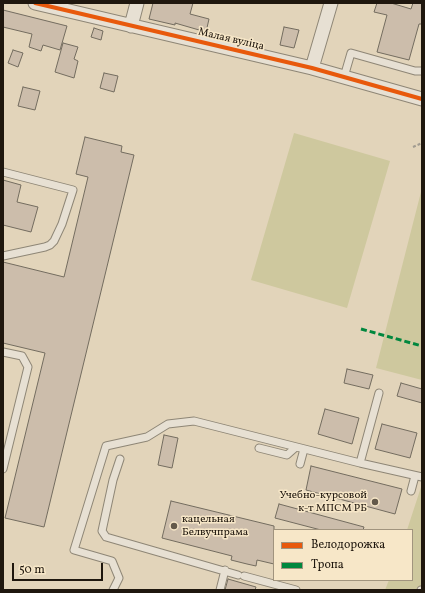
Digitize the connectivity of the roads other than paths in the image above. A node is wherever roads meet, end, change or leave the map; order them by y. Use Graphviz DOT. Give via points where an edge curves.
graph roads {
  1 [pos="35,3"];
  2 [pos="137,3"];
  3 [pos="331,3"];
  4 [pos="131,26"];
  5 [pos="312,68"];
  6 [pos="422,71"];
  7 [pos="344,76"];
  8 [pos="422,99"];
  9 [pos="3,172"];
  10 [pos="3,256"];
  11 [pos="3,352"];
  12 [pos="379,393"];
  13 [pos="296,447"];
  14 [pos="260,448"];
  15 [pos="304,449"];
  16 [pos="120,459"];
  17 [pos="360,463"];
  18 [pos="300,464"];
  19 [pos="3,469"];
  20 [pos="418,476"];
  21 [pos="410,491"];
  22 [pos="225,570"];
  23 [pos="113,590"];
  24 [pos="220,590"];
  25 [pos="296,590"];
  1 -- 4 [label="street, Малая вуліца"];
  2 -- 4 [label="street"];
  3 -- 5 [label="street"];
  4 -- 5 [label="street, Малая вуліца"];
  5 -- 7 [label="street, Малая вуліца"];
  6 -- 7 [label="lane" via="351,53"];
  7 -- 8 [label="street, Малая вуліца"];
  9 -- 10 [label="lane" via="72,190 62,224 50,245"];
  11 -- 19 [label="lane" via="22,356 28,367"];
  12 -- 17 [label="lane"];
  13 -- 14 [label="lane" via="288,455"];
  13 -- 15 [label="lane"];
  13 -- 23 [label="lane" via="194,421 168,424 147,437 106,446 74,550 112,561 119,578"];
  15 -- 17 [label="lane"];
  15 -- 18 [label="lane"];
  16 -- 22 [label="lane" via="102,531 106,536"];
  17 -- 20 [label="lane"];
  20 -- 21 [label="lane"];
  22 -- 24 [label="lane"];
  22 -- 25 [label="lane"];
}
